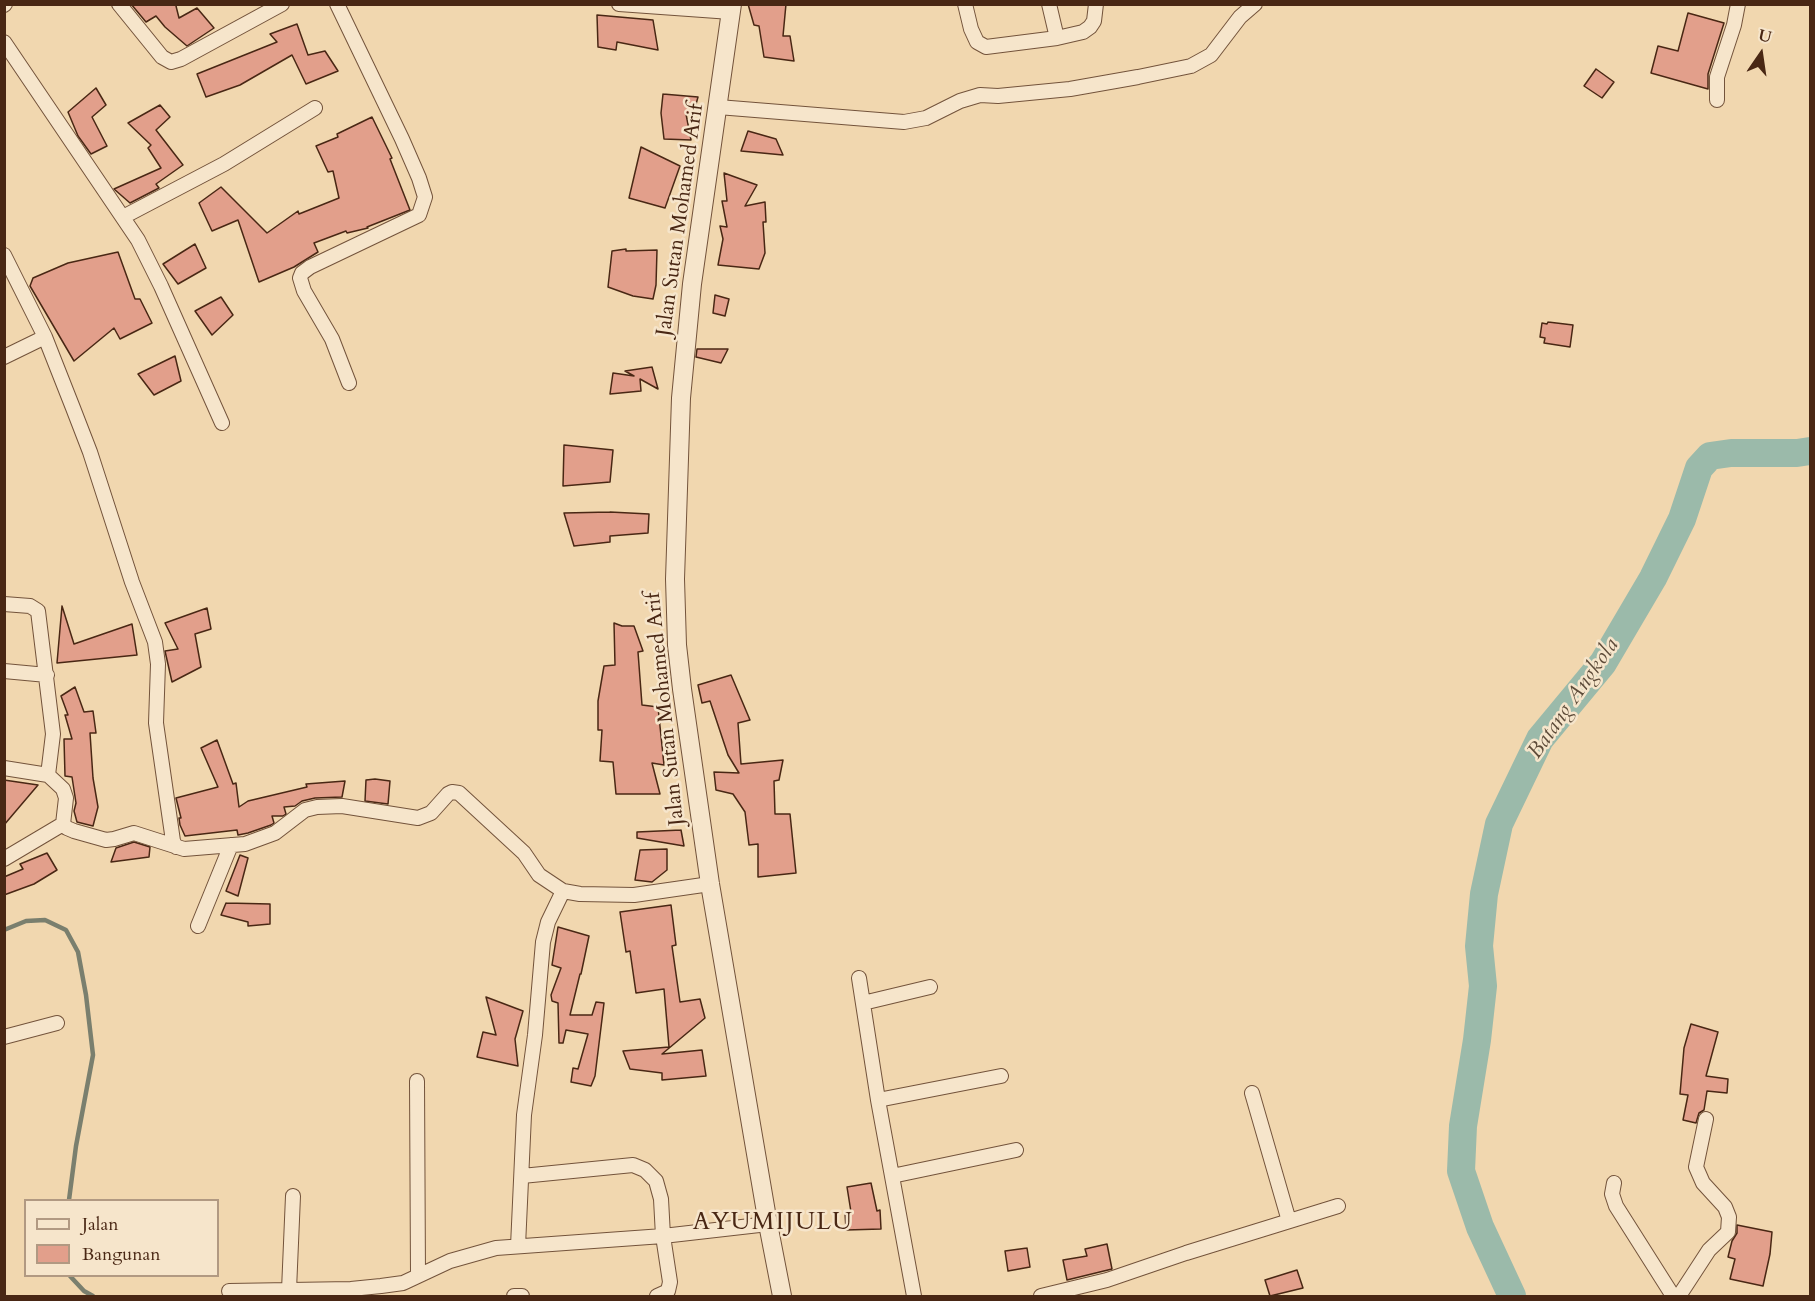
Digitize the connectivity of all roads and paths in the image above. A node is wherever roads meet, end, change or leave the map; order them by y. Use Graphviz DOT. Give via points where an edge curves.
graph roads {
  1 [pos="119,4"];
  2 [pos="282,4"];
  3 [pos="337,4"];
  4 [pos="619,4"];
  5 [pos="965,4"];
  6 [pos="1048,4"];
  7 [pos="1096,4"];
  8 [pos="1255,4"];
  9 [pos="1738,4"];
  10 [pos="732,8"];
  11 [pos="1057,38"];
  12 [pos="4,42"];
  13 [pos="1716,100"];
  14 [pos="718,107"];
  15 [pos="315,108"];
  16 [pos="123,218"];
  17 [pos="4,255"];
  18 [pos="45,336"];
  19 [pos="4,357"];
  20 [pos="349,383"];
  21 [pos="222,423"];
  22 [pos="4,604"];
  23 [pos="4,671"];
  24 [pos="47,675"];
  25 [pos="4,768"];
  26 [pos="48,775"];
  27 [pos="63,824"];
  28 [pos="231,845"];
  29 [pos="176,847"];
  30 [pos="4,859"];
  31 [pos="710,884"];
  32 [pos="563,891"];
  33 [pos="198,926"];
  34 [pos="859,978"];
  35 [pos="930,987"];
  36 [pos="863,1003"];
  37 [pos="57,1023"];
  38 [pos="4,1037"];
  39 [pos="1000,1076"];
  40 [pos="417,1081"];
  41 [pos="1252,1094"];
  42 [pos="878,1100"];
  43 [pos="1706,1119"];
  44 [pos="1016,1150"];
  45 [pos="522,1176"];
  46 [pos="892,1176"];
  47 [pos="1614,1183"];
  48 [pos="293,1196"];
  49 [pos="1338,1206"];
  50 [pos="1289,1221"];
  51 [pos="768,1224"];
  52 [pos="663,1236"];
  53 [pos="518,1246"];
  54 [pos="418,1275"];
  55 [pos="402,1289"];
  56 [pos="289,1290"];
  57 [pos="229,1291"];
  58 [pos="664,1295"];
  59 [pos="514,1296"];
  60 [pos="522,1296"];
  61 [pos="782,1296"];
  62 [pos="914,1296"];
  63 [pos="1041,1296"];
  64 [pos="1673,1296"];
  65 [pos="1679,1296"];
  1 -- 2 [label="street" via="162,57 171,62"];
  3 -- 20 [label="street" via="402,139 425,197 419,215 310,267 300,278 332,339"];
  4 -- 10 [label="street"];
  5 -- 11 [label="street" via="977,42 986,47"];
  6 -- 11 [label="street"];
  7 -- 11 [label="street" via="1090,27"];
  8 -- 14 [label="street" via="1211,55 1191,66 1070,89 980,95 926,118 904,122"];
  9 -- 13 [label="street" via="1717,77"];
  10 -- 14 [label="street, Jalan Sutan Mohamed Arif"];
  12 -- 16 [label="street"];
  14 -- 31 [label="street, Jalan Sutan Mohamed Arif" via="692,284 682,387 675,579 682,689"];
  15 -- 16 [label="street" via="224,164"];
  16 -- 21 [label="street" via="161,286"];
  17 -- 18 [label="street"];
  18 -- 19 [label="street"];
  18 -- 29 [label="street" via="90,452 155,642 156,723"];
  22 -- 24 [label="street" via="30,606 38,611"];
  23 -- 24 [label="street"];
  24 -- 26 [label="street" via="53,734"];
  25 -- 26 [label="street"];
  26 -- 27 [label="street" via="63,789 66,798"];
  27 -- 29 [label="street" via="106,840 134,833"];
  27 -- 30 [label="street"];
  28 -- 29 [label="street"];
  28 -- 32 [label="street" via="274,833 305,810 317,807 342,806 418,818 431,813 452,792 459,793 524,853 539,875"];
  28 -- 33 [label="street"];
  31 -- 32 [label="street" via="634,895"];
  31 -- 51 [label="street, Jalan Sutan Mohamed Arif"];
  32 -- 45 [label="street" via="543,942"];
  34 -- 36 [label="street"];
  35 -- 36 [label="street"];
  36 -- 42 [label="street"];
  37 -- 38 [label="street"];
  39 -- 42 [label="street"];
  40 -- 54 [label="street"];
  41 -- 50 [label="street"];
  42 -- 46 [label="street"];
  43 -- 65 [label="street" via="1696,1167 1702,1183 1725,1207 1728,1232 1709,1250"];
  44 -- 46 [label="street"];
  45 -- 52 [label="street" via="633,1165 645,1170 657,1181 662,1199"];
  45 -- 53 [label="street"];
  46 -- 62 [label="street"];
  47 -- 64 [label="street" via="1616,1206"];
  48 -- 56 [label="street"];
  49 -- 50 [label="street"];
  50 -- 63 [label="street" via="1107,1280"];
  51 -- 52 [label="street"];
  51 -- 61 [label="street, Jalan Sutan Mohamed Arif"];
  52 -- 53 [label="street"];
  52 -- 58 [label="street" via="670,1282"];
  53 -- 54 [label="street" via="450,1261"];
  54 -- 55 [label="street"];
  55 -- 56 [label="street"];
  56 -- 57 [label="street"];
  59 -- 60 [label="street"];
}
